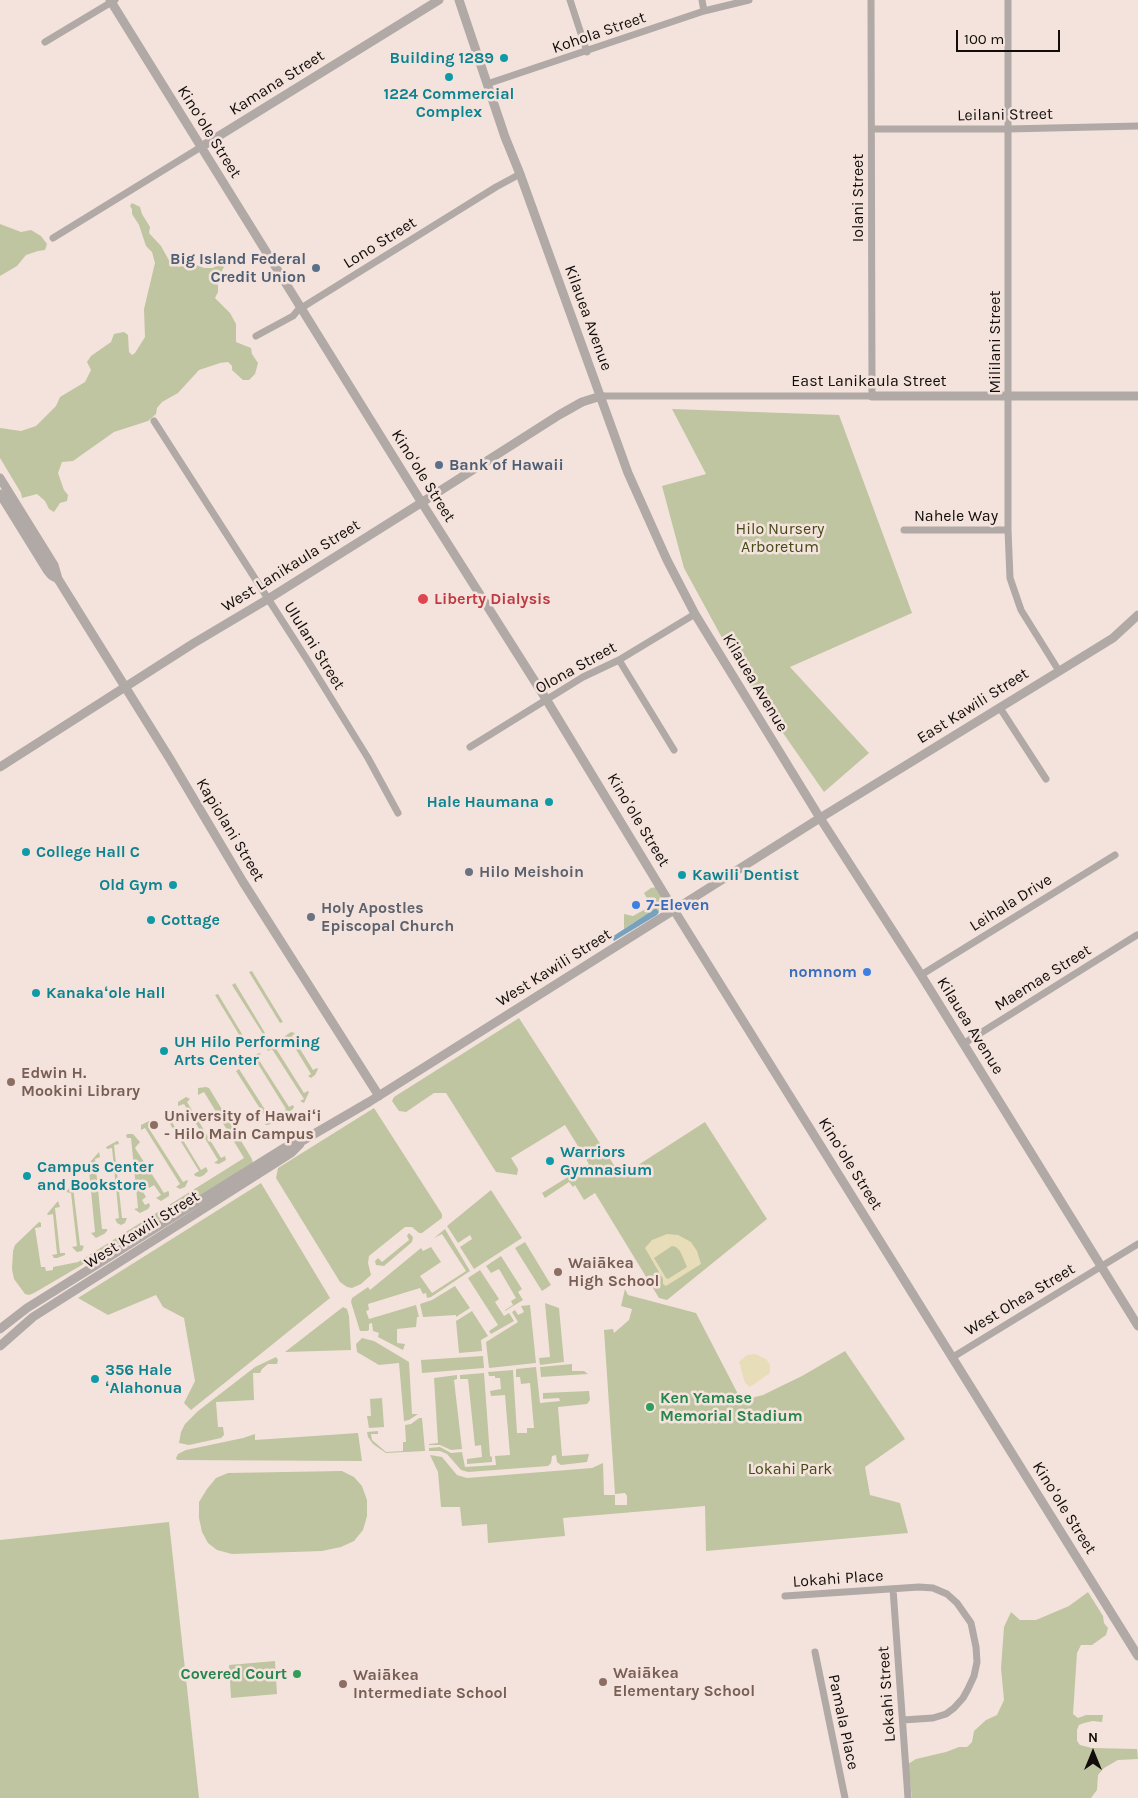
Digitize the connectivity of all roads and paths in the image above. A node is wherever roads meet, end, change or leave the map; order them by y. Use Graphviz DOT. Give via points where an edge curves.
graph roads {
  1 [pos="439,0"];
  2 [pos="459,0"];
  3 [pos="570,0"];
  4 [pos="702,0"];
  5 [pos="748,0"];
  6 [pos="871,0"];
  7 [pos="1008,0"];
  8 [pos="112,1"];
  9 [pos="704,11"];
  10 [pos="45,42"];
  11 [pos="587,52"];
  12 [pos="487,84"];
  13 [pos="1138,126"];
  14 [pos="872,129"];
  15 [pos="1008,129"];
  16 [pos="201,147"];
  17 [pos="520,174"];
  18 [pos="53,238"];
  19 [pos="300,308"];
  20 [pos="256,336"];
  21 [pos="1009,395"];
  22 [pos="600,396"];
  23 [pos="872,396"];
  24 [pos="1138,396"];
  25 [pos="154,421"];
  26 [pos="0,478"];
  27 [pos="0,494"];
  28 [pos="422,503"];
  29 [pos="904,530"];
  30 [pos="1008,530"];
  31 [pos="58,579"];
  32 [pos="268,600"];
  33 [pos="695,614"];
  34 [pos="1138,615"];
  35 [pos="619,660"];
  36 [pos="1060,671"];
  37 [pos="125,687"];
  38 [pos="546,699"];
  39 [pos="1000,708"];
  40 [pos="470,747"];
  41 [pos="674,750"];
  42 [pos="0,766"];
  43 [pos="1046,779"];
  44 [pos="398,813"];
  45 [pos="820,818"];
  46 [pos="1115,855"];
  47 [pos="674,910"];
  48 [pos="1137,935"];
  49 [pos="921,975"];
  50 [pos="963,1044"];
  51 [pos="379,1096"];
  52 [pos="302,1141"];
  53 [pos="1138,1244"];
  54 [pos="1101,1267"];
  55 [pos="1138,1326"];
  56 [pos="0,1329"];
  57 [pos="0,1346"];
  58 [pos="953,1357"];
  59 [pos="893,1589"];
  60 [pos="785,1596"];
  61 [pos="815,1652"];
  62 [pos="1138,1656"];
  63 [pos="903,1720"];
  64 [pos="845,1798"];
  65 [pos="908,1798"];
  1 -- 16 [label="street, Kamana Street"];
  2 -- 12 [label="street, Kilauea Avenue"];
  3 -- 11 [label="street"];
  4 -- 9 [label="street"];
  5 -- 9 [label="street, Kohola Street"];
  6 -- 14 [label="street, Iolani Street"];
  7 -- 15 [label="street, Mililani Street"];
  8 -- 10 [label="street"];
  8 -- 16 [label="street, Kinoʻole Street"];
  9 -- 11 [label="street, Kohola Street"];
  11 -- 12 [label="street, Kohola Street"];
  12 -- 17 [label="street, Kilauea Avenue"];
  13 -- 15 [label="street, Leilani Street"];
  14 -- 15 [label="street, Leilani Street"];
  14 -- 23 [label="street, Iolani Street"];
  15 -- 21 [label="street, Mililani Street"];
  16 -- 18 [label="street, Kamana Street"];
  16 -- 19 [label="street, Kinoʻole Street"];
  17 -- 19 [label="street, Lono Street"];
  17 -- 22 [label="street, Kilauea Avenue"];
  19 -- 20 [label="street, Lono Street" via="293,316"];
  19 -- 28 [label="street, Kinoʻole Street"];
  21 -- 23 [label="street, East Lanikaula Street"];
  21 -- 24 [label="street, East Lanikaula Street"];
  21 -- 30 [label="street, Mililani Street"];
  22 -- 23 [label="street, East Lanikaula Street"];
  22 -- 28 [label="street, West Lanikaula Street" via="559,414"];
  22 -- 33 [label="street, Kilauea Avenue" via="632,483"];
  25 -- 32 [label="street, Ululani Street"];
  26 -- 31 [label="street, Kapiolani Street" via="54,565"];
  27 -- 31 [label="street, Kapiolani Street" via="47,570"];
  28 -- 32 [label="street, West Lanikaula Street"];
  28 -- 38 [label="street, Kinoʻole Street"];
  29 -- 30 [label="street, Nahele Way"];
  30 -- 36 [label="street, Mililani Street" via="1010,578 1021,610"];
  31 -- 37 [label="street, Kapiolani Street"];
  32 -- 37 [label="street, West Lanikaula Street"];
  32 -- 44 [label="street, Ululani Street" via="368,758"];
  33 -- 35 [label="street, Olona Street"];
  33 -- 45 [label="street, Kilauea Avenue"];
  34 -- 36 [label="street, East Kawili Street" via="1112,638"];
  35 -- 38 [label="street, Olona Street"];
  35 -- 41 [label="street"];
  36 -- 39 [label="street, East Kawili Street"];
  37 -- 42 [label="street, West Lanikaula Street"];
  37 -- 51 [label="street, Kapiolani Street" via="243,882"];
  38 -- 40 [label="street, Olona Street"];
  38 -- 47 [label="street, Kinoʻole Street"];
  39 -- 43 [label="street"];
  39 -- 45 [label="street, East Kawili Street"];
  45 -- 47 [label="street, West Kawili Street"];
  45 -- 49 [label="street, Kilauea Avenue"];
  46 -- 49 [label="street, Leihala Drive"];
  47 -- 51 [label="street, West Kawili Street"];
  47 -- 58 [label="street, Kinoʻole Street"];
  48 -- 50 [label="street, Maemae Street"];
  49 -- 50 [label="street, Kilauea Avenue"];
  50 -- 54 [label="street, Kilauea Avenue"];
  51 -- 52 [label="street, West Kawili Street"];
  52 -- 56 [label="street, West Kawili Street" via="284,1148 26,1308"];
  52 -- 57 [label="street, West Kawili Street" via="291,1153 33,1317"];
  53 -- 54 [label="street, West Ohea Street"];
  54 -- 55 [label="street, Kilauea Avenue"];
  54 -- 58 [label="street, West Ohea Street"];
  58 -- 62 [label="street, Kinoʻole Street"];
  59 -- 60 [label="street, Lokahi Place"];
  59 -- 63 [label="street, Lokahi Street"];
  59 -- 63 [label="street, Lokahi Place" via="933,1588 947,1594 970,1624 976,1648 974,1676 954,1708 933,1718"];
  61 -- 64 [label="street, Pamala Place"];
  63 -- 65 [label="street, Lokahi Street"];
}
